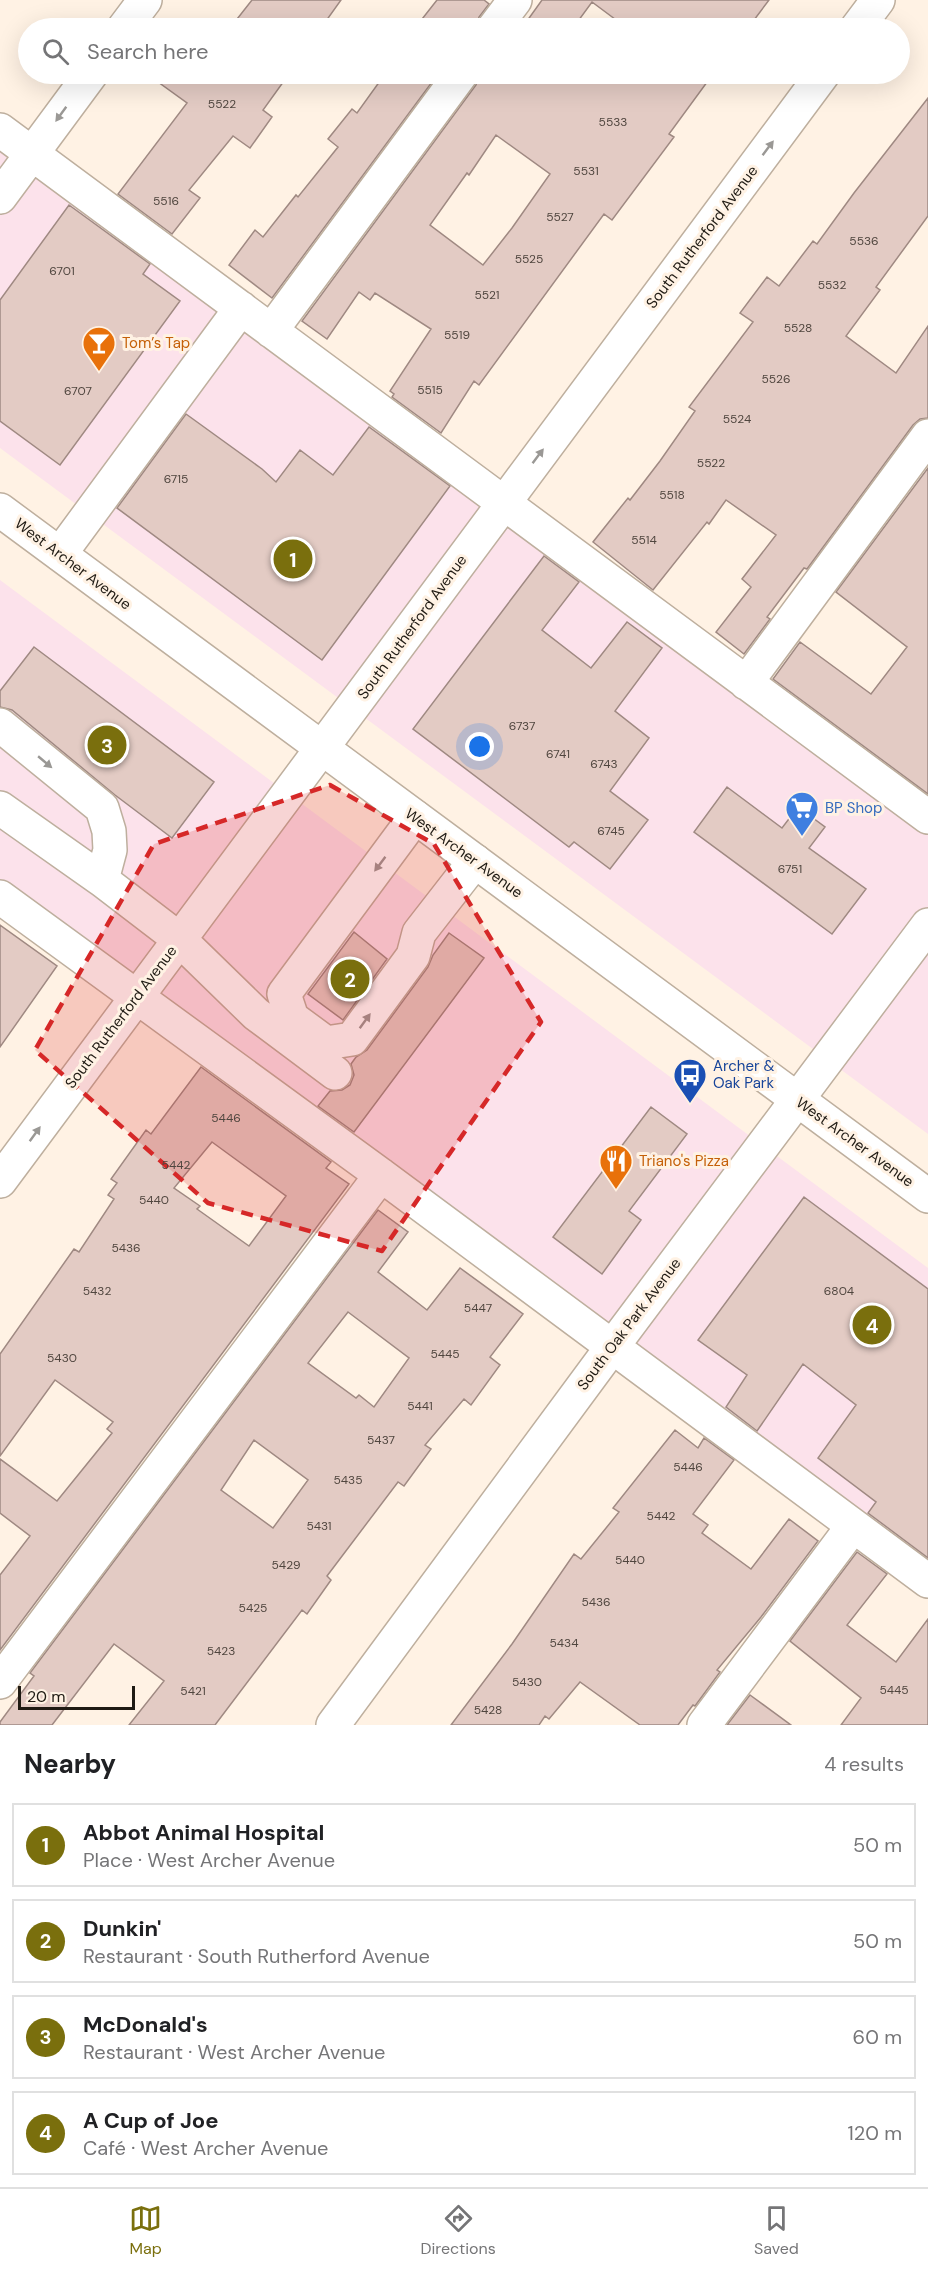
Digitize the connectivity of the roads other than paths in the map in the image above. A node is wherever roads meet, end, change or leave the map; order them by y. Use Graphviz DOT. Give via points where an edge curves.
graph roads {
  1 [pos="145,0"];
  2 [pos="515,0"];
  3 [pos="878,0"];
  4 [pos="132,18"];
  5 [pos="502,18"];
  6 [pos="864,18"];
  7 [pos="84,84"];
  8 [pos="453,84"];
  9 [pos="817,84"];
  10 [pos="0,130"];
  11 [pos="32,153"];
  12 [pos="0,197"];
  13 [pos="240,308"];
  14 [pos="271,331"];
  15 [pos="928,436"];
  16 [pos="503,503"];
  17 [pos="0,510"];
  18 [pos="60,554"];
  19 [pos="746,683"];
  20 [pos="0,724"];
  21 [pos="322,748"];
  22 [pos="0,808"];
  23 [pos="415,817"];
  24 [pos="928,817"];
  25 [pos="475,861"];
  26 [pos="102,880"];
  27 [pos="0,897"];
  28 [pos="352,902"];
  29 [pos="928,925"];
  30 [pos="179,939"];
  31 [pos="136,997"];
  32 [pos="256,1014"];
  33 [pos="335,1073"];
  34 [pos="797,1100"];
  35 [pos="381,1175"];
  36 [pos="0,1181"];
  37 [pos="928,1196"];
  38 [pos="612,1347"];
  39 [pos="853,1526"];
  40 [pos="928,1581"];
  41 [pos="0,1682"];
  42 [pos="333,1725"];
  43 [pos="704,1725"];
  1 -- 4 [label="street"];
  2 -- 5 [label="street"];
  3 -- 6 [label="street"];
  7 -- 11 [label="street, one-way"];
  8 -- 14 [label="street"];
  16 -- 9 [label="street, South Rutherford Avenue, one-way"];
  10 -- 11 [label="street"];
  11 -- 12 [label="street"];
  11 -- 13 [label="street"];
  13 -- 14 [label="street"];
  13 -- 18 [label="street"];
  14 -- 16 [label="street"];
  15 -- 19 [label="street"];
  16 -- 19 [label="street"];
  16 -- 21 [label="street, South Rutherford Avenue"];
  17 -- 18 [label="street, West Archer Avenue"];
  18 -- 21 [label="street, West Archer Avenue"];
  19 -- 24 [label="street"];
  20 -- 26 [label="street, one-way" via="102,808 110,850"];
  21 -- 23 [label="street, West Archer Avenue"];
  21 -- 30 [label="street, South Rutherford Avenue"];
  22 -- 26 [label="street"];
  23 -- 25 [label="street, West Archer Avenue"];
  23 -- 28 [label="street, one-way"];
  28 -- 25 [label="street, one-way" via="284,994 292,1018 326,1043 352,1039 413,956 419,933"];
  25 -- 34 [label="street, West Archer Avenue"];
  26 -- 30 [label="street"];
  27 -- 31 [label="street"];
  28 -- 32 [label="street" via="334,907"];
  29 -- 34 [label="street, South Oak Park Avenue"];
  30 -- 31 [label="street, South Rutherford Avenue"];
  30 -- 32 [label="street"];
  31 -- 35 [label="street"];
  36 -- 31 [label="street, South Rutherford Avenue, one-way"];
  32 -- 33 [label="street"];
  34 -- 37 [label="street, West Archer Avenue"];
  34 -- 38 [label="street, South Oak Park Avenue"];
  35 -- 38 [label="street"];
  35 -- 41 [label="street"];
  38 -- 39 [label="street"];
  38 -- 42 [label="street, South Oak Park Avenue"];
  39 -- 40 [label="street"];
  39 -- 43 [label="street"];
}
